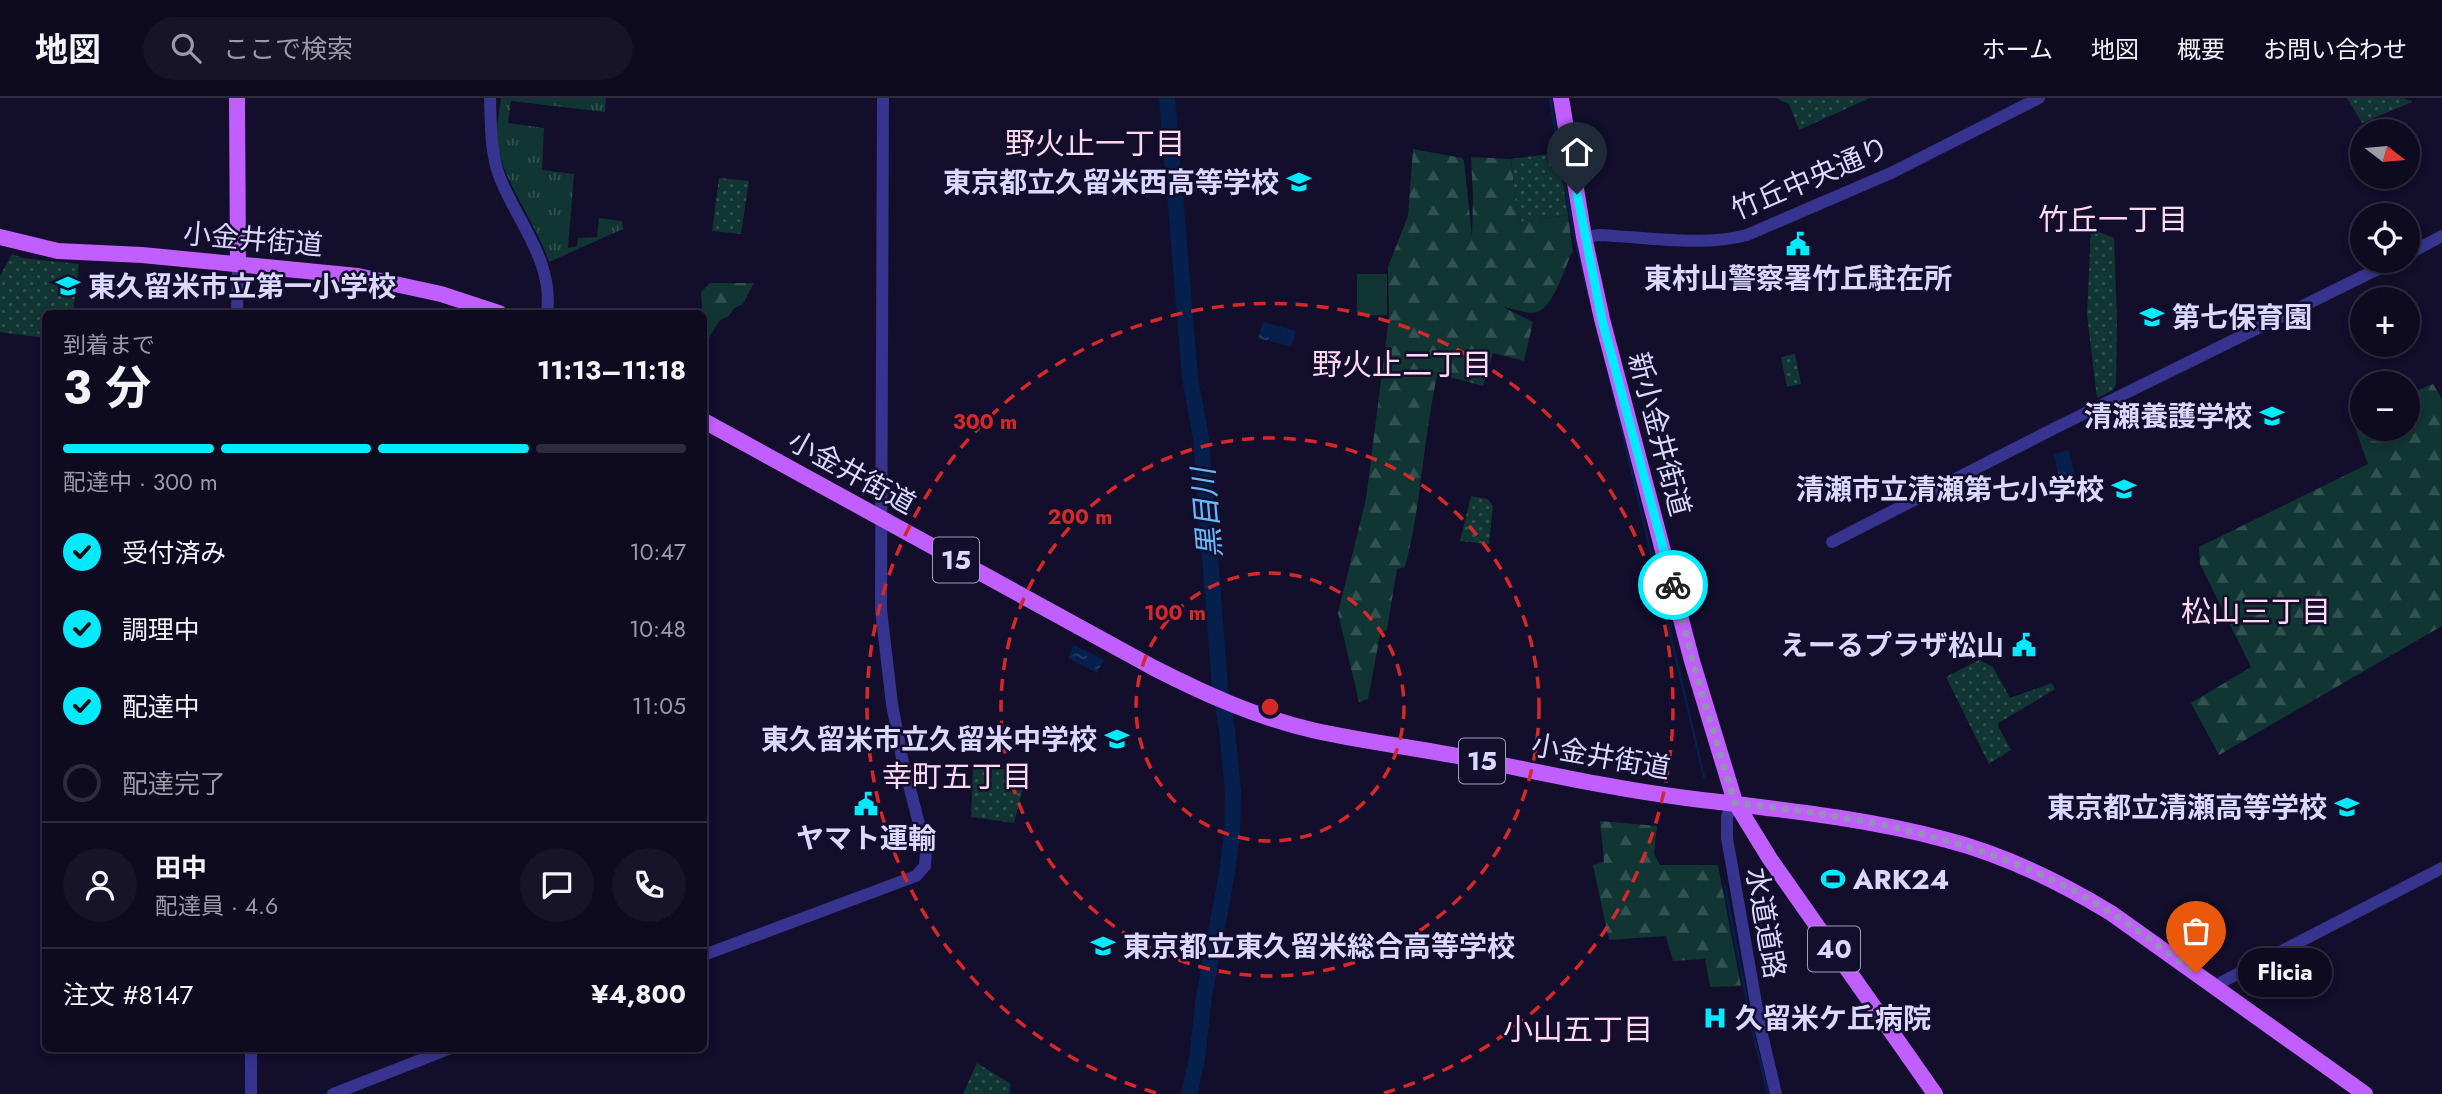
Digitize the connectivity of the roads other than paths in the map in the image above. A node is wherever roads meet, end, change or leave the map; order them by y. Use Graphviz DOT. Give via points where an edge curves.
graph roads {
  1 [pos="237,98"];
  2 [pos="490,98"];
  3 [pos="883,98"];
  4 [pos="1561,98"];
  5 [pos="2039,98"];
  6 [pos="2442,236"];
  7 [pos="0,237"];
  8 [pos="1584,237"];
  9 [pos="2420,248"];
  10 [pos="238,264"];
  11 [pos="2370,273"];
  12 [pos="237,310"];
  13 [pos="490,310"];
  14 [pos="547,310"];
  15 [pos="707,423"];
  16 [pos="881,519"];
  17 [pos="1832,542"];
  18 [pos="1735,803"];
  19 [pos="2442,868"];
  20 [pos="707,954"];
  21 [pos="2217,988"];
  22 [pos="251,1052"];
  23 [pos="441,1052"];
  24 [pos="251,1094"];
  25 [pos="333,1094"];
  26 [pos="1776,1094"];
  27 [pos="1936,1094"];
  28 [pos="2365,1094"];
  1 -- 10 [label="main road"];
  2 -- 14 [label="street" via="493,155 545,274"];
  3 -- 16 [label="street"];
  4 -- 8 [label="main road, 新小金井街道"];
  5 -- 8 [label="street, 竹丘中央通り" via="1891,173 1747,235 1696,240"];
  6 -- 9 [label="street"];
  7 -- 10 [label="main road, 小金井街道" via="58,251"];
  8 -- 18 [label="main road, 新小金井街道" via="1692,661"];
  10 -- 12 [label="street"];
  10 -- 13 [label="main road, 小金井街道" via="368,278"];
  11 -- 17 [label="street"];
  15 -- 16 [label="main road, 小金井街道 / 15"];
  16 -- 18 [label="main road, 小金井街道 / 15" via="1231,705 1310,730 1361,740 1555,777"];
  16 -- 20 [label="street" via="886,660 902,758 926,851 925,866 916,876"];
  18 -- 21 [label="main road, 小金井街道 / 15" via="1905,829 2006,860 2082,895"];
  18 -- 26 [label="street, 水道道路" via="1727,816 1727,838"];
  18 -- 27 [label="main road, 新小金井街道 / 40"];
  19 -- 21 [label="street"];
  21 -- 28 [label="main road, 小金井街道 / 15"];
  22 -- 24 [label="street"];
  23 -- 25 [label="street"];
}
